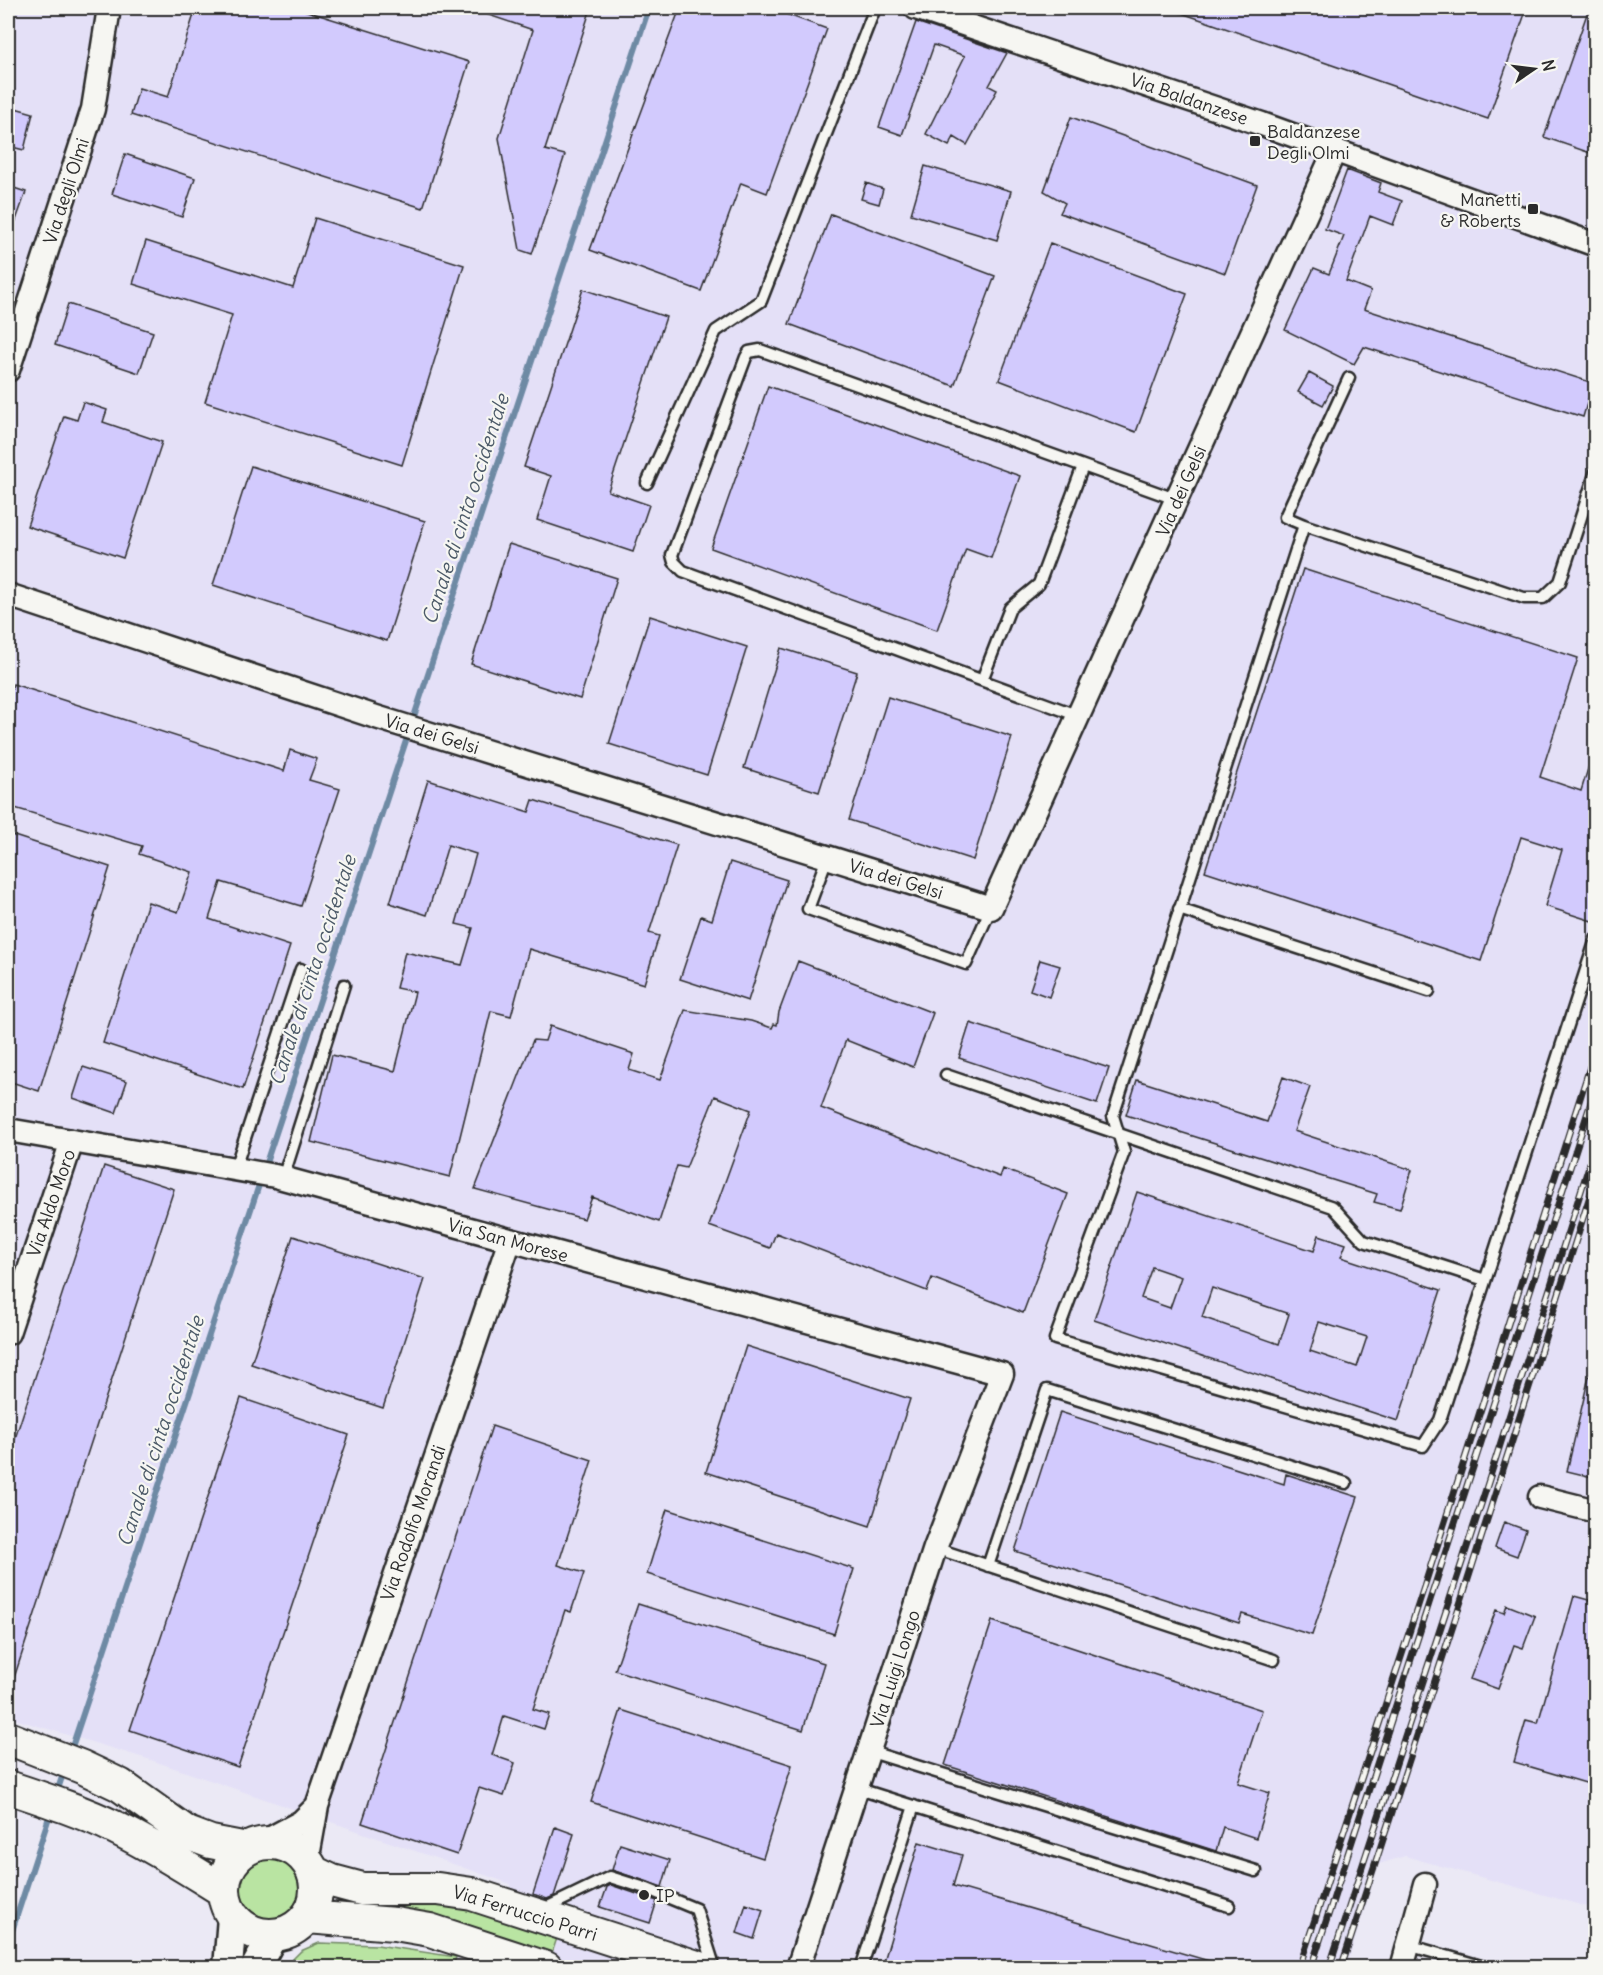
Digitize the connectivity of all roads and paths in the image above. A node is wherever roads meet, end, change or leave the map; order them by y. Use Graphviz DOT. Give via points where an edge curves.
graph roads {
  1 [pos="109,8"];
  2 [pos="875,8"];
  3 [pos="916,8"];
  4 [pos="1335,150"];
  5 [pos="1596,245"];
  6 [pos="8,370"];
  7 [pos="1349,378"];
  8 [pos="1083,466"];
  9 [pos="1596,471"];
  10 [pos="647,483"];
  11 [pos="1178,500"];
  12 [pos="1304,525"];
  13 [pos="8,596"];
  14 [pos="982,680"];
  15 [pos="1079,716"];
  16 [pos="827,858"];
  17 [pos="991,908"];
  18 [pos="1179,909"];
  19 [pos="1596,939"];
  20 [pos="301,969"];
  21 [pos="344,985"];
  22 [pos="1429,991"];
  23 [pos="946,1075"];
  24 [pos="8,1130"];
  25 [pos="1118,1133"];
  26 [pos="72,1141"];
  27 [pos="237,1169"];
  28 [pos="279,1177"];
  29 [pos="510,1240"];
  30 [pos="1485,1280"];
  31 [pos="8,1333"];
  32 [pos="1002,1374"];
  33 [pos="1346,1483"];
  34 [pos="1540,1497"];
  35 [pos="1596,1511"];
  36 [pos="935,1548"];
  37 [pos="988,1566"];
  38 [pos="1274,1660"];
  39 [pos="8,1738"];
  40 [pos="868,1751"];
  41 [pos="856,1788"];
  42 [pos="15,1790"];
  43 [pos="317,1806"];
  44 [pos="914,1806"];
  45 [pos="254,1846"];
  46 [pos="310,1867"];
  47 [pos="1256,1871"];
  48 [pos="1425,1884"];
  49 [pos="228,1904"];
  50 [pos="1229,1906"];
  51 [pos="540,1916"];
  52 [pos="308,1917"];
  53 [pos="273,1936"];
  54 [pos="1408,1945"];
  55 [pos="228,1968"];
  56 [pos="255,1968"];
  57 [pos="546,1968"];
  58 [pos="700,1968"];
  59 [pos="712,1968"];
  60 [pos="798,1968"];
  61 [pos="861,1968"];
  62 [pos="1402,1968"];
  63 [pos="1488,1968"];
  1 -- 6 [label="street, Via degli Olmi" via="93,109"];
  2 -- 10 [label="lane" via="761,301 716,331"];
  3 -- 4 [label="street, Via Baldanzese"];
  4 -- 5 [label="street, Via Baldanzese"];
  4 -- 11 [label="street, Via dei Gelsi"];
  7 -- 12 [label="lane" via="1285,517"];
  8 -- 11 [label="lane"];
  8 -- 14 [label="lane" via="1039,584 1010,608"];
  8 -- 14 [label="lane" via="760,350 749,352 746,357 672,555 674,562 683,571"];
  9 -- 12 [label="lane" via="1560,582 1543,598 1524,598"];
  11 -- 15 [label="street, Via dei Gelsi"];
  12 -- 18 [label="lane"];
  13 -- 16 [label="street, Via dei Gelsi" via="376,717"];
  14 -- 15 [label="lane"];
  15 -- 17 [label="street, Via dei Gelsi"];
  16 -- 17 [label="street, Via dei Gelsi"];
  16 -- 17 [label="lane" via="807,909 966,964"];
  18 -- 22 [label="lane"];
  18 -- 25 [label="lane" via="1113,1116"];
  19 -- 30 [label="lane"];
  20 -- 27 [label="lane"];
  21 -- 28 [label="lane"];
  23 -- 25 [label="lane"];
  24 -- 26 [label="street, Via San Morese"];
  25 -- 30 [label="lane" via="1334,1207 1364,1241"];
  25 -- 30 [label="lane" via="1124,1152 1055,1339 1423,1446 1440,1420"];
  26 -- 27 [label="street, Via San Morese"];
  26 -- 31 [label="street, Via Aldo Moro"];
  27 -- 28 [label="street, Via San Morese"];
  28 -- 29 [label="street, Via San Morese"];
  29 -- 32 [label="street, Via San Morese"];
  29 -- 43 [label="street, Via Rodolfo Morandi"];
  32 -- 36 [label="street, Via Luigi Longo"];
  33 -- 37 [label="lane" via="1047,1390"];
  34 -- 35 [label="street"];
  36 -- 37 [label="lane"];
  36 -- 40 [label="street, Via Luigi Longo"];
  37 -- 38 [label="lane"];
  39 -- 45 [label="main road, Via Ferruccio Parri" via="120,1785 187,1833 211,1842"];
  40 -- 41 [label="street, Via Luigi Longo"];
  40 -- 47 [label="lane"];
  41 -- 44 [label="lane"];
  41 -- 60 [label="street, Via Luigi Longo"];
  42 -- 49 [label="main road" via="78,1811 126,1833 171,1858"];
  43 -- 45 [label="street" via="301,1821"];
  43 -- 46 [label="street, Via Rodolfo Morandi"];
  44 -- 50 [label="lane"];
  44 -- 61 [label="lane"];
  45 -- 46 [label="main road, Via Ferruccio Parri" via="288,1846"];
  45 -- 49 [label="main road" via="235,1858 226,1872"];
  46 -- 51 [label="main road, Via Ferruccio Parri" via="332,1881 362,1889 453,1890"];
  46 -- 52 [label="main road" via="316,1887"];
  48 -- 54 [label="street"];
  49 -- 53 [label="main road" via="243,1928"];
  49 -- 55 [label="street"];
  51 -- 58 [label="main road, Via Ferruccio Parri"];
  51 -- 59 [label="lane" via="550,1906 610,1877 696,1909"];
  52 -- 53 [label="main road" via="286,1933"];
  52 -- 57 [label="main road" via="430,1930"];
  53 -- 56 [label="street"];
  54 -- 62 [label="street"];
  54 -- 63 [label="lane"];
}
